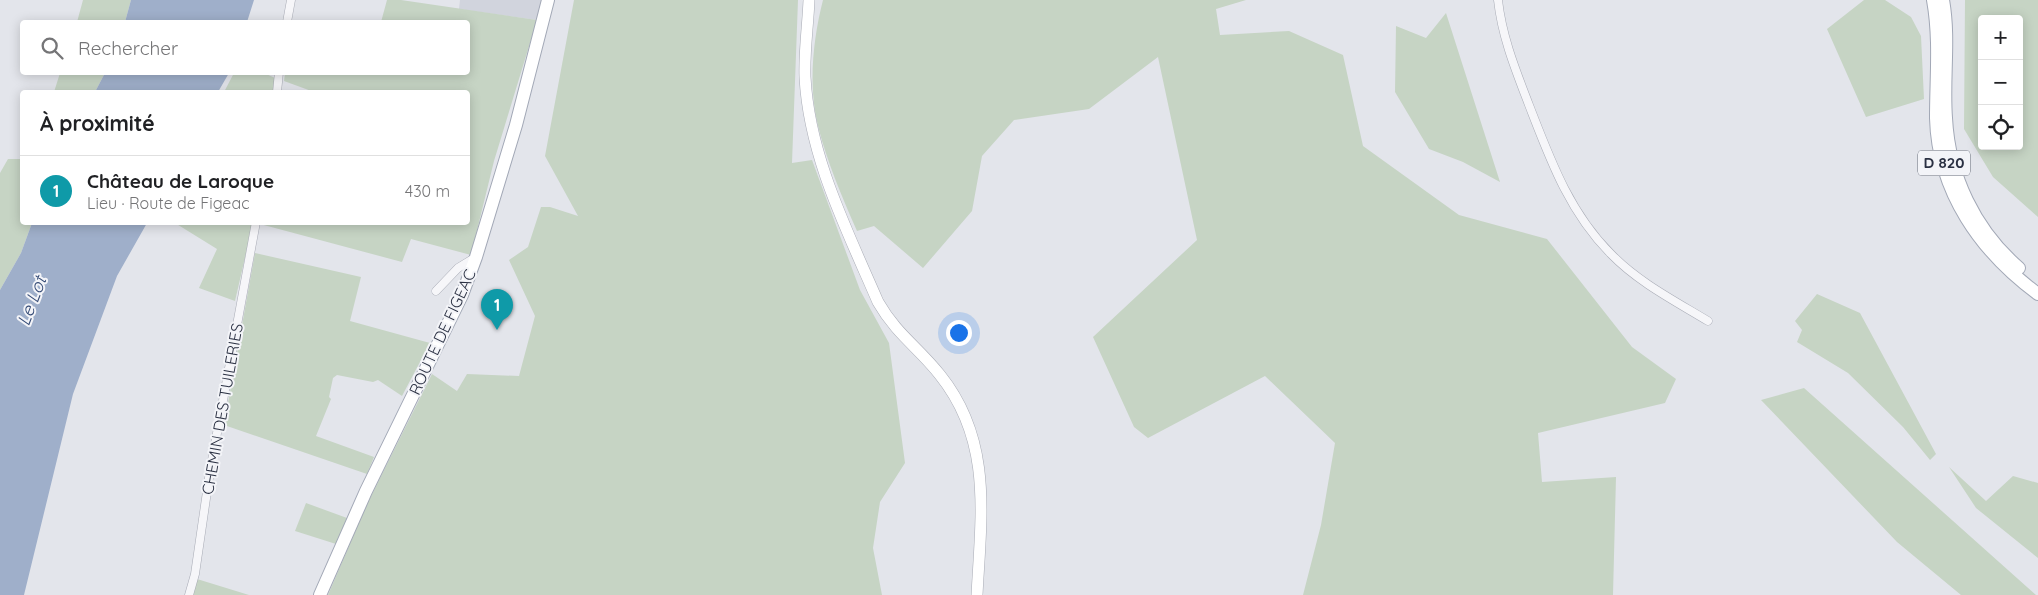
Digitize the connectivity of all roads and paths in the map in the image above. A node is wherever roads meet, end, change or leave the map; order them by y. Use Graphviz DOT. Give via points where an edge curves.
graph roads {
  1 [pos="291,0"];
  2 [pos="548,0"];
  3 [pos="809,0"];
  4 [pos="1498,0"];
  5 [pos="1933,0"];
  6 [pos="1943,0"];
  7 [pos="287,20"];
  8 [pos="279,75"];
  9 [pos="277,90"];
  10 [pos="255,225"];
  11 [pos="476,257"];
  12 [pos="2038,284"];
  13 [pos="436,292"];
  14 [pos="2038,294"];
  15 [pos="1708,321"];
  16 [pos="189,595"];
  17 [pos="320,595"];
  18 [pos="977,595"];
  1 -- 7 [label="street"];
  2 -- 11 [label="main road, ROUTE DE FIGEAC" via="516,125"];
  3 -- 18 [label="street" via="805,75 820,160 878,302 890,322 950,389 976,446 982,491"];
  4 -- 15 [label="street" via="1511,58 1570,202 1612,255 1661,293"];
  5 -- 14 [label="main road, D 820" via="1937,23 1936,120 1947,177 1957,202 1985,246 2000,263"];
  6 -- 12 [label="main road, D 820" via="1947,20 1948,144 1956,174 1966,199 1990,237 2009,260"];
  8 -- 9 [label="street"];
  10 -- 16 [label="street, CHEMIN DES TUILERIES"];
  11 -- 13 [label="street" via="458,268"];
  11 -- 17 [label="main road, ROUTE DE FIGEAC" via="462,295 366,491"];
}
